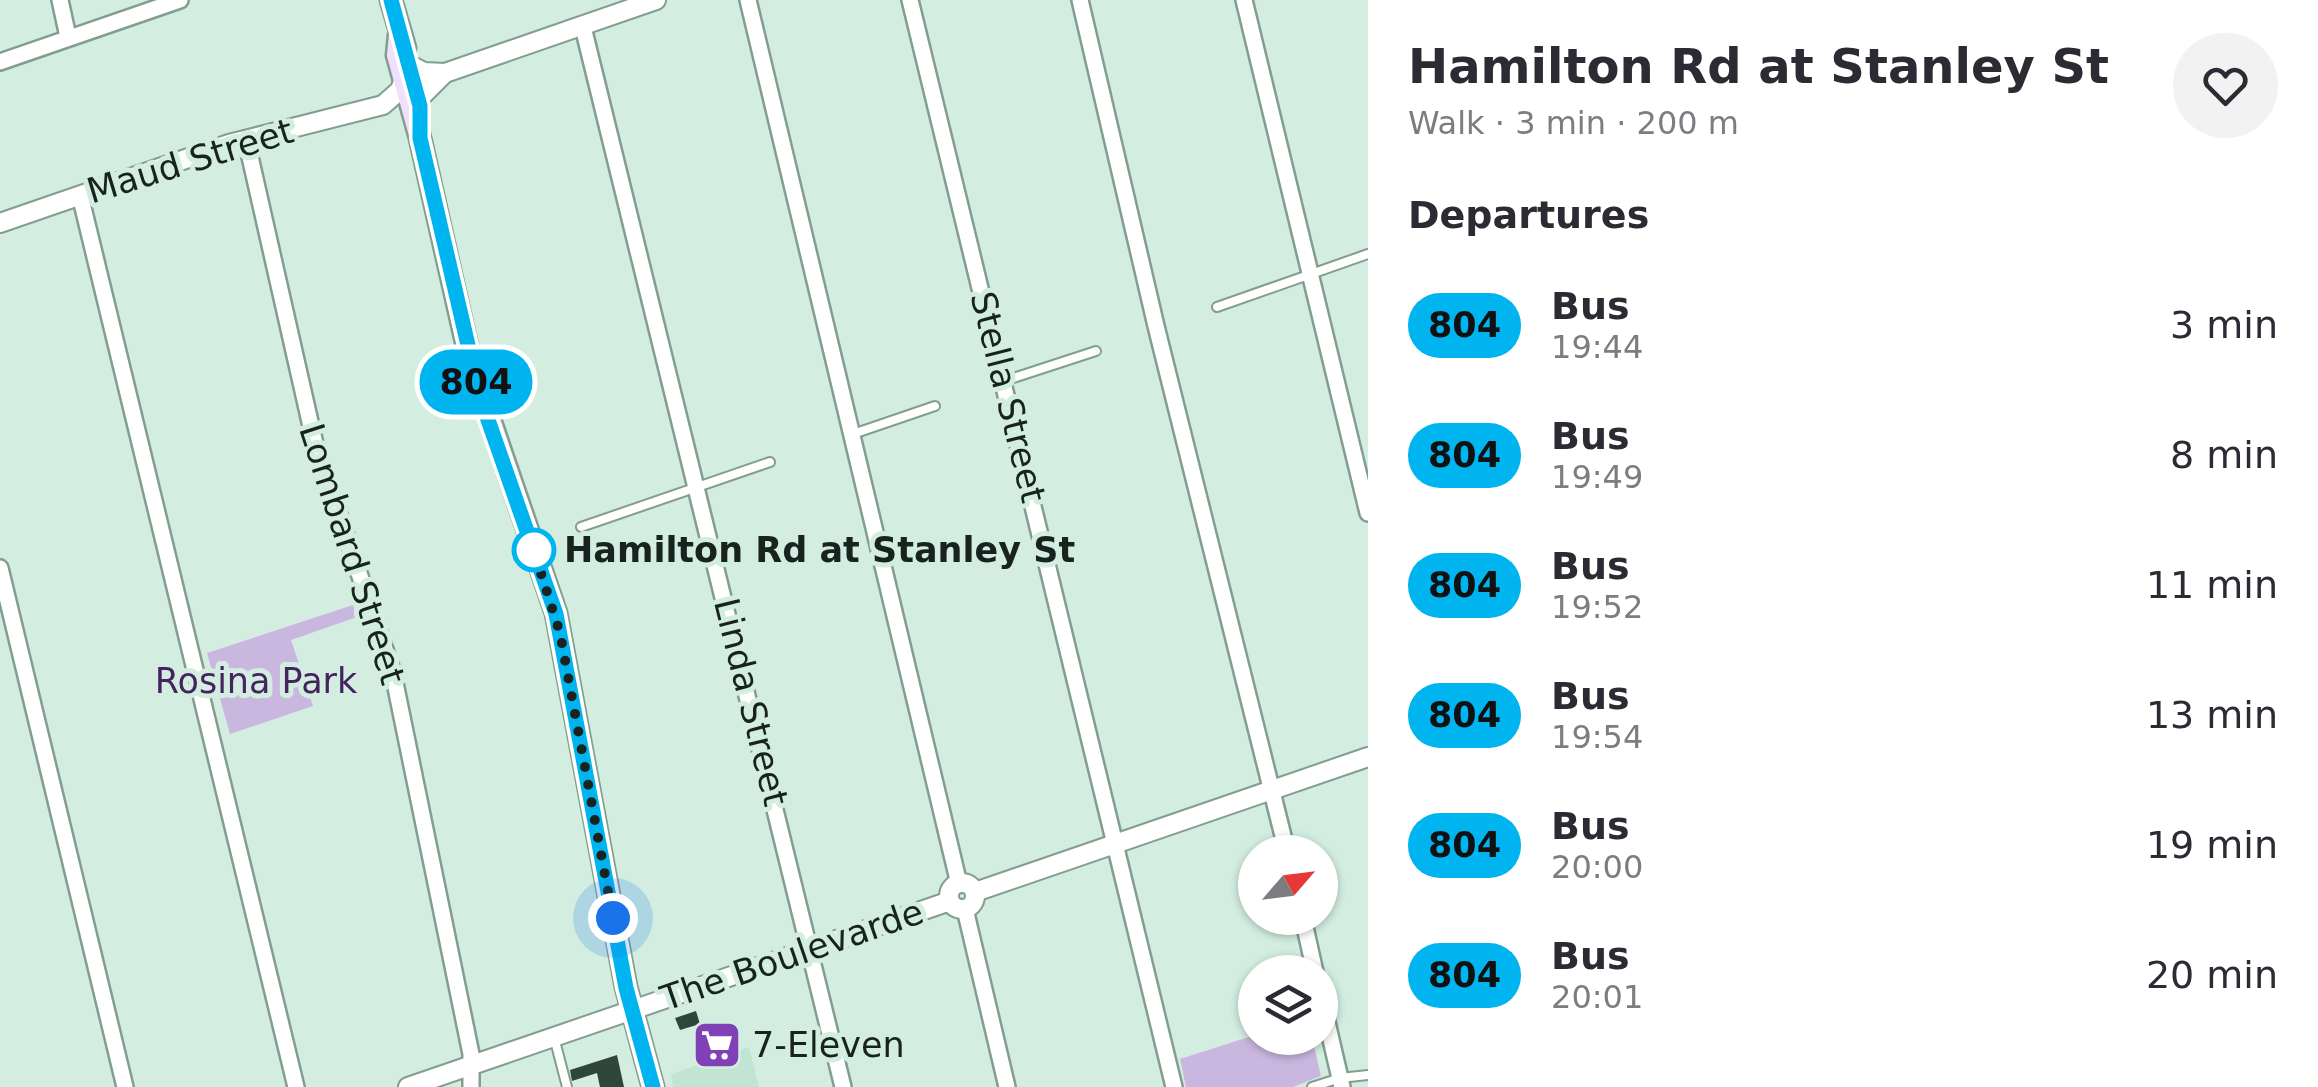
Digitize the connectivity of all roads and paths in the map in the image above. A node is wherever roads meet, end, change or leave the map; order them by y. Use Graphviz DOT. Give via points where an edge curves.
graph roads {
  1 [pos="60,0"];
  2 [pos="180,0"];
  3 [pos="391,0"];
  4 [pos="656,0"];
  5 [pos="748,0"];
  6 [pos="910,0"];
  7 [pos="1080,0"];
  8 [pos="1244,0"];
  9 [pos="583,28"];
  10 [pos="68,38"];
  11 [pos="0,62"];
  12 [pos="406,73"];
  13 [pos="445,73"];
  14 [pos="383,104"];
  15 [pos="416,108"];
  16 [pos="246,139"];
  17 [pos="80,195"];
  18 [pos="0,223"];
  19 [pos="1368,254"];
  20 [pos="1310,274"];
  21 [pos="1217,307"];
  22 [pos="1096,350"];
  23 [pos="1004,381"];
  24 [pos="935,406"];
  25 [pos="850,435"];
  26 [pos="770,462"];
  27 [pos="699,487"];
  28 [pos="1368,513"];
  29 [pos="582,528"];
  30 [pos="0,568"];
  31 [pos="1368,757"];
  32 [pos="1273,791"];
  33 [pos="1284,835"];
  34 [pos="1117,843"];
  35 [pos="967,888"];
  36 [pos="958,905"];
  37 [pos="810,948"];
  38 [pos="633,1009"];
  39 [pos="554,1037"];
  40 [pos="1335,1055"];
  41 [pos="469,1066"];
  42 [pos="1368,1075"];
  43 [pos="1341,1082"];
  44 [pos="125,1087"];
  45 [pos="296,1087"];
  46 [pos="408,1087"];
  47 [pos="472,1087"];
  48 [pos="567,1087"];
  49 [pos="653,1087"];
  50 [pos="843,1087"];
  51 [pos="1007,1087"];
  52 [pos="1174,1087"];
  53 [pos="1312,1087"];
  1 -- 10 [label="street"];
  2 -- 10 [label="street"];
  3 -- 12 [label="main road" via="397,55"];
  4 -- 9 [label="street"];
  5 -- 25 [label="street"];
  6 -- 23 [label="street, Stella Street"];
  7 -- 32 [label="street"];
  8 -- 20 [label="street"];
  9 -- 13 [label="street"];
  9 -- 27 [label="street, Linda Street"];
  10 -- 11 [label="street"];
  12 -- 13 [label="street"];
  12 -- 14 [label="street" via="400,90"];
  12 -- 15 [label="main road"];
  13 -- 15 [label="street"];
  14 -- 15 [label="street"];
  14 -- 16 [label="street, Maud Street"];
  15 -- 38 [label="main road" via="480,397 556,614"];
  16 -- 17 [label="street, Maud Street"];
  16 -- 41 [label="street, Lombard Street" via="312,434 393,673"];
  17 -- 18 [label="street, Maud Street"];
  17 -- 45 [label="street"];
  19 -- 20 [label="lane"];
  20 -- 21 [label="lane"];
  20 -- 28 [label="street"];
  22 -- 23 [label="lane"];
  23 -- 34 [label="street, Stella Street"];
  24 -- 25 [label="lane"];
  25 -- 35 [label="street"];
  26 -- 27 [label="lane"];
  27 -- 29 [label="lane"];
  27 -- 37 [label="street, Linda Street"];
  30 -- 44 [label="street"];
  31 -- 32 [label="street"];
  32 -- 33 [label="street"];
  32 -- 34 [label="street"];
  34 -- 35 [label="street"];
  34 -- 52 [label="street, Stella Street"];
  35 -- 36 [label="street" via="952,888"];
  36 -- 37 [label="street, The Boulevarde"];
  36 -- 51 [label="street"];
  37 -- 38 [label="street, The Boulevarde"];
  37 -- 50 [label="street, Linda Street"];
  38 -- 39 [label="street, The Boulevarde"];
  38 -- 49 [label="main road"];
  39 -- 41 [label="street, The Boulevarde"];
  39 -- 48 [label="lane"];
  40 -- 43 [label="street"];
  41 -- 46 [label="street, The Boulevarde"];
  41 -- 47 [label="street, Lombard Street"];
  42 -- 43 [label="lane"];
  43 -- 53 [label="lane"];
}
